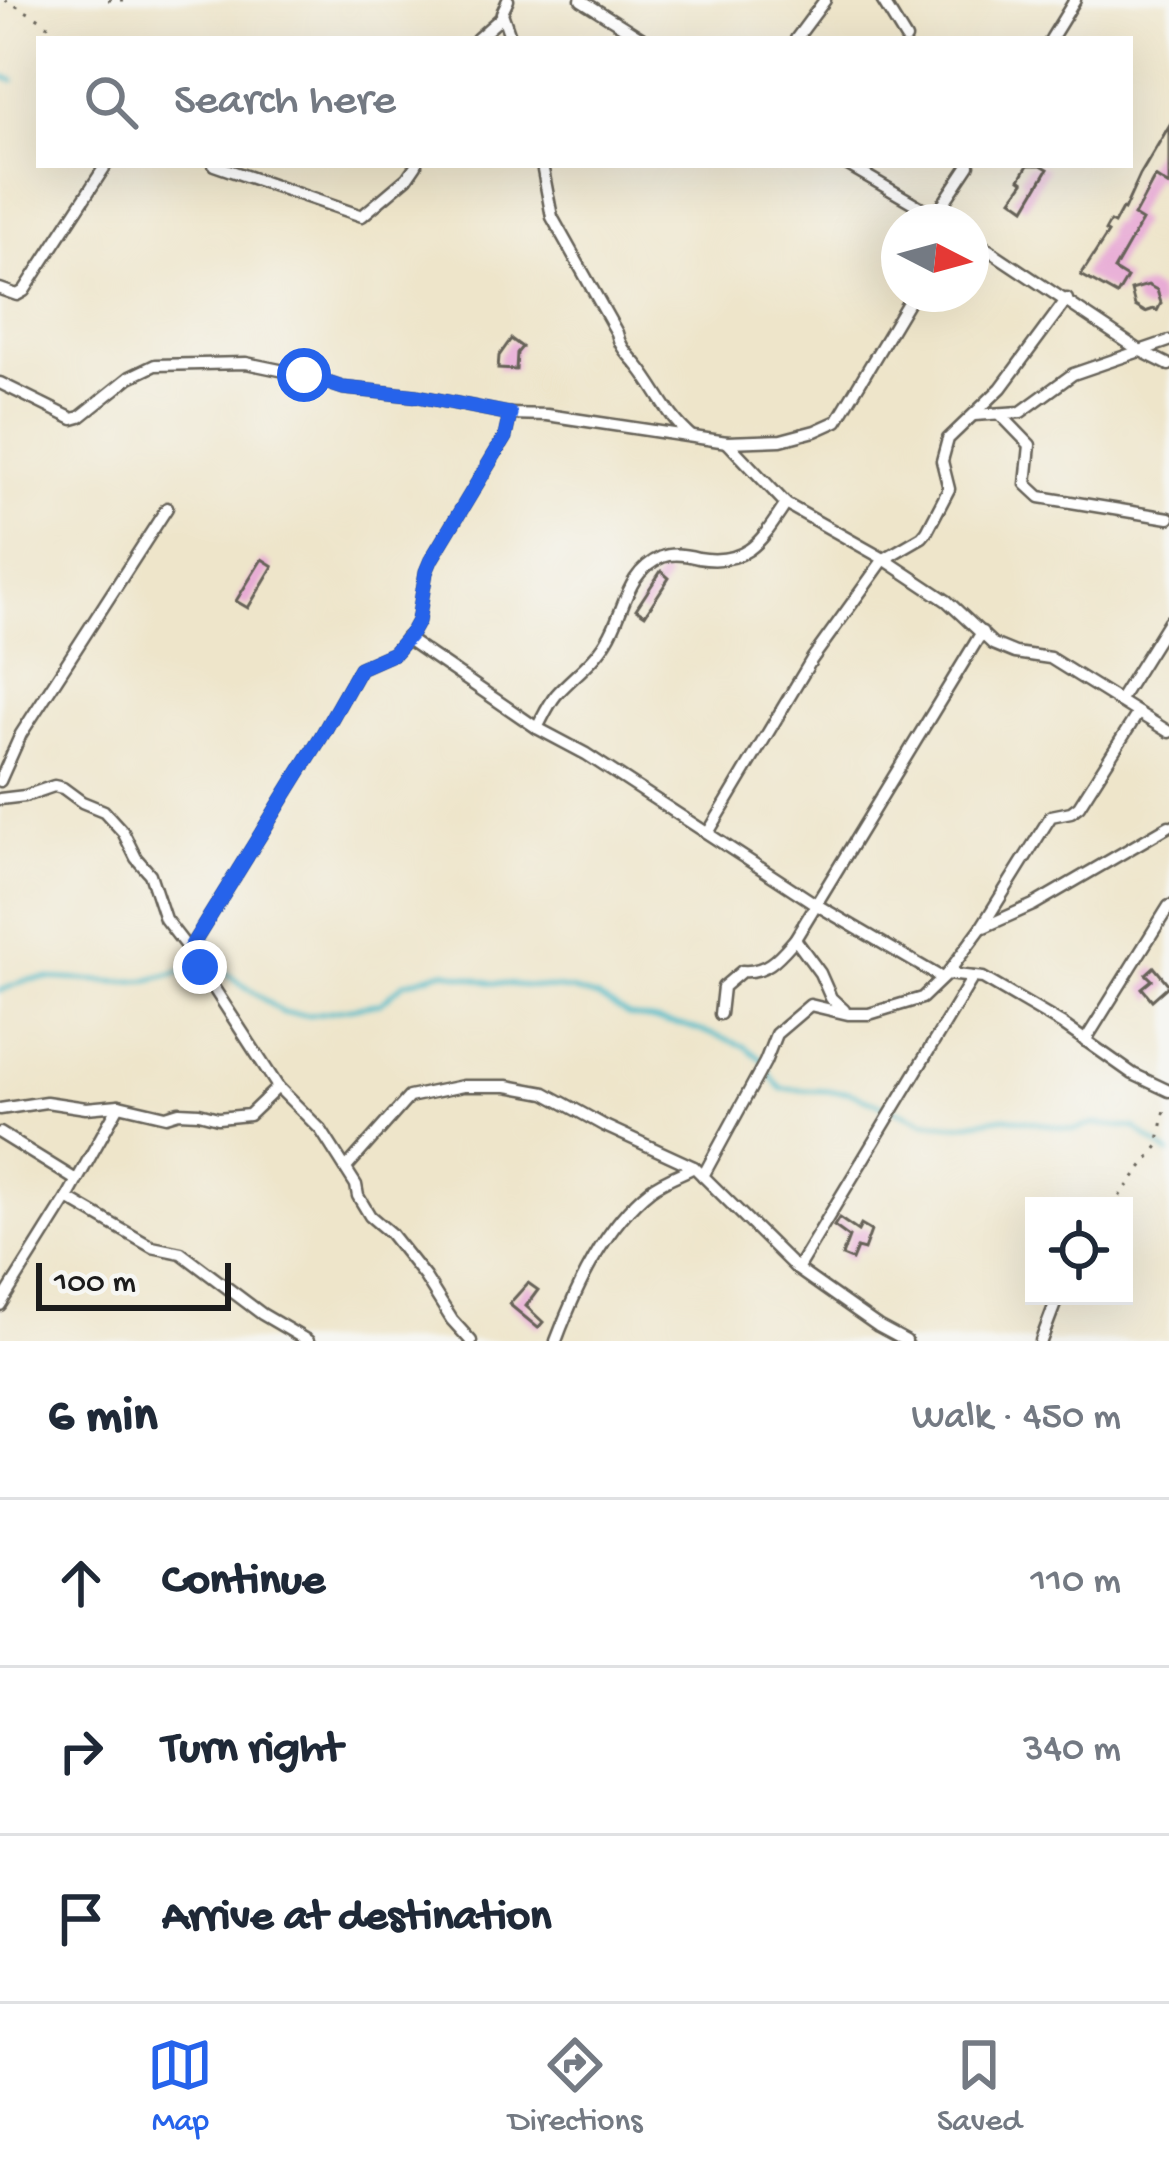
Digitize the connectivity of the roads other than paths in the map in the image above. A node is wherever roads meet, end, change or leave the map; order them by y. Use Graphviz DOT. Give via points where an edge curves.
graph roads {
  1 [pos="508,0"];
  2 [pos="581,0"];
  3 [pos="825,0"];
  4 [pos="882,0"];
  5 [pos="1075,0"];
  6 [pos="502,16"];
  7 [pos="480,36"];
  8 [pos="510,36"];
  9 [pos="638,36"];
  10 [pos="798,36"];
  11 [pos="903,36"];
  12 [pos="1053,36"];
  13 [pos="104,168"];
  14 [pos="223,168"];
  15 [pos="414,168"];
  16 [pos="543,168"];
  17 [pos="853,168"];
  18 [pos="956,168"];
  19 [pos="967,168"];
  20 [pos="958,181"];
  21 [pos="915,204"];
  22 [pos="948,204"];
  23 [pos="989,250"];
  24 [pos="0,290"];
  25 [pos="1066,299"];
  26 [pos="902,312"];
  27 [pos="1169,341"];
  28 [pos="1139,350"];
  29 [pos="1169,364"];
  30 [pos="0,383"];
  31 [pos="0,395"];
  32 [pos="22,395"];
  33 [pos="510,414"];
  34 [pos="974,415"];
  35 [pos="1000,415"];
  36 [pos="692,437"];
  37 [pos="727,442"];
  38 [pos="786,505"];
  39 [pos="167,508"];
  40 [pos="1169,518"];
  41 [pos="884,559"];
  42 [pos="1169,621"];
  43 [pos="982,632"];
  44 [pos="406,638"];
  45 [pos="1119,701"];
  46 [pos="1138,713"];
  47 [pos="537,728"];
  48 [pos="1169,732"];
  49 [pos="0,782"];
  50 [pos="0,799"];
  51 [pos="1169,826"];
  52 [pos="708,833"];
  53 [pos="817,905"];
  54 [pos="1169,906"];
  55 [pos="981,928"];
  56 [pos="795,939"];
  57 [pos="189,950"];
  58 [pos="944,976"];
  59 [pos="974,977"];
  60 [pos="720,1014"];
  61 [pos="848,1014"];
  62 [pos="1084,1041"];
  63 [pos="278,1087"];
  64 [pos="1169,1091"];
  65 [pos="119,1106"];
  66 [pos="0,1109"];
  67 [pos="0,1133"];
  68 [pos="346,1168"];
  69 [pos="698,1172"];
  70 [pos="76,1180"];
  71 [pos="68,1198"];
  72 [pos="797,1269"];
  73 [pos="0,1305"];
  74 [pos="1055,1305"];
  75 [pos="878,1326"];
  76 [pos="308,1341"];
  77 [pos="471,1341"];
  78 [pos="556,1341"];
  79 [pos="869,1341"];
  80 [pos="906,1341"];
  81 [pos="1041,1341"];
  1 -- 6 [label="street"];
  2 -- 9 [label="street"];
  3 -- 10 [label="street"];
  4 -- 11 [label="street"];
  5 -- 12 [label="street"];
  6 -- 7 [label="street"];
  6 -- 8 [label="street"];
  13 -- 24 [label="street" via="24,291"];
  14 -- 15 [label="street" via="362,216"];
  16 -- 36 [label="street" via="552,218 619,343"];
  17 -- 21 [label="street"];
  18 -- 20 [label="street"];
  19 -- 20 [label="street"];
  20 -- 22 [label="street"];
  23 -- 25 [label="street"];
  25 -- 28 [label="street"];
  25 -- 34 [label="street"];
  26 -- 37 [label="street" via="837,421 782,440"];
  27 -- 28 [label="street"];
  28 -- 29 [label="street"];
  28 -- 35 [label="street" via="1073,374 1021,412"];
  30 -- 32 [label="street"];
  31 -- 32 [label="street"];
  32 -- 33 [label="street" via="80,418 154,365 245,363 343,388"];
  33 -- 36 [label="street"];
  33 -- 44 [label="street" via="505,437 431,560 418,621"];
  34 -- 35 [label="street"];
  34 -- 41 [label="street" via="945,446 950,489 932,524"];
  35 -- 40 [label="street" via="1030,445 1025,484 1040,497"];
  36 -- 37 [label="street"];
  37 -- 38 [label="street"];
  38 -- 41 [label="street"];
  38 -- 47 [label="street" via="759,543 737,557 664,555 647,566 626,591 605,644 553,698"];
  39 -- 49 [label="street" via="21,734"];
  41 -- 43 [label="street"];
  41 -- 52 [label="street" via="812,659"];
  42 -- 45 [label="street"];
  43 -- 45 [label="street" via="1015,653 1050,658"];
  43 -- 53 [label="street"];
  44 -- 47 [label="street"];
  44 -- 57 [label="street" via="394,653 360,668"];
  45 -- 46 [label="street"];
  46 -- 48 [label="street"];
  46 -- 55 [label="street" via="1079,806 1051,816"];
  47 -- 52 [label="street"];
  50 -- 57 [label="street" via="55,787 104,811 150,874 165,919"];
  51 -- 55 [label="street"];
  52 -- 53 [label="street"];
  53 -- 56 [label="street"];
  53 -- 58 [label="street"];
  54 -- 62 [label="street"];
  55 -- 58 [label="street"];
  56 -- 60 [label="street" via="758,973 742,971 723,987"];
  56 -- 61 [label="street"];
  57 -- 63 [label="street"];
  58 -- 59 [label="street"];
  58 -- 61 [label="street" via="922,998"];
  59 -- 62 [label="street"];
  59 -- 72 [label="street"];
  61 -- 69 [label="street" via="810,1005 776,1034"];
  62 -- 64 [label="street"];
  63 -- 65 [label="street" via="249,1114 218,1118"];
  63 -- 68 [label="street"];
  65 -- 66 [label="street"];
  65 -- 70 [label="street"];
  67 -- 70 [label="street"];
  68 -- 69 [label="street" via="409,1097 507,1086 545,1093"];
  68 -- 77 [label="street" via="370,1216"];
  69 -- 72 [label="street"];
  69 -- 78 [label="street" via="652,1189 618,1223"];
  70 -- 71 [label="street"];
  71 -- 73 [label="street"];
  71 -- 76 [label="street" via="152,1247 182,1253"];
  72 -- 75 [label="street"];
  74 -- 81 [label="street"];
  75 -- 79 [label="street"];
  75 -- 80 [label="street"];
}
